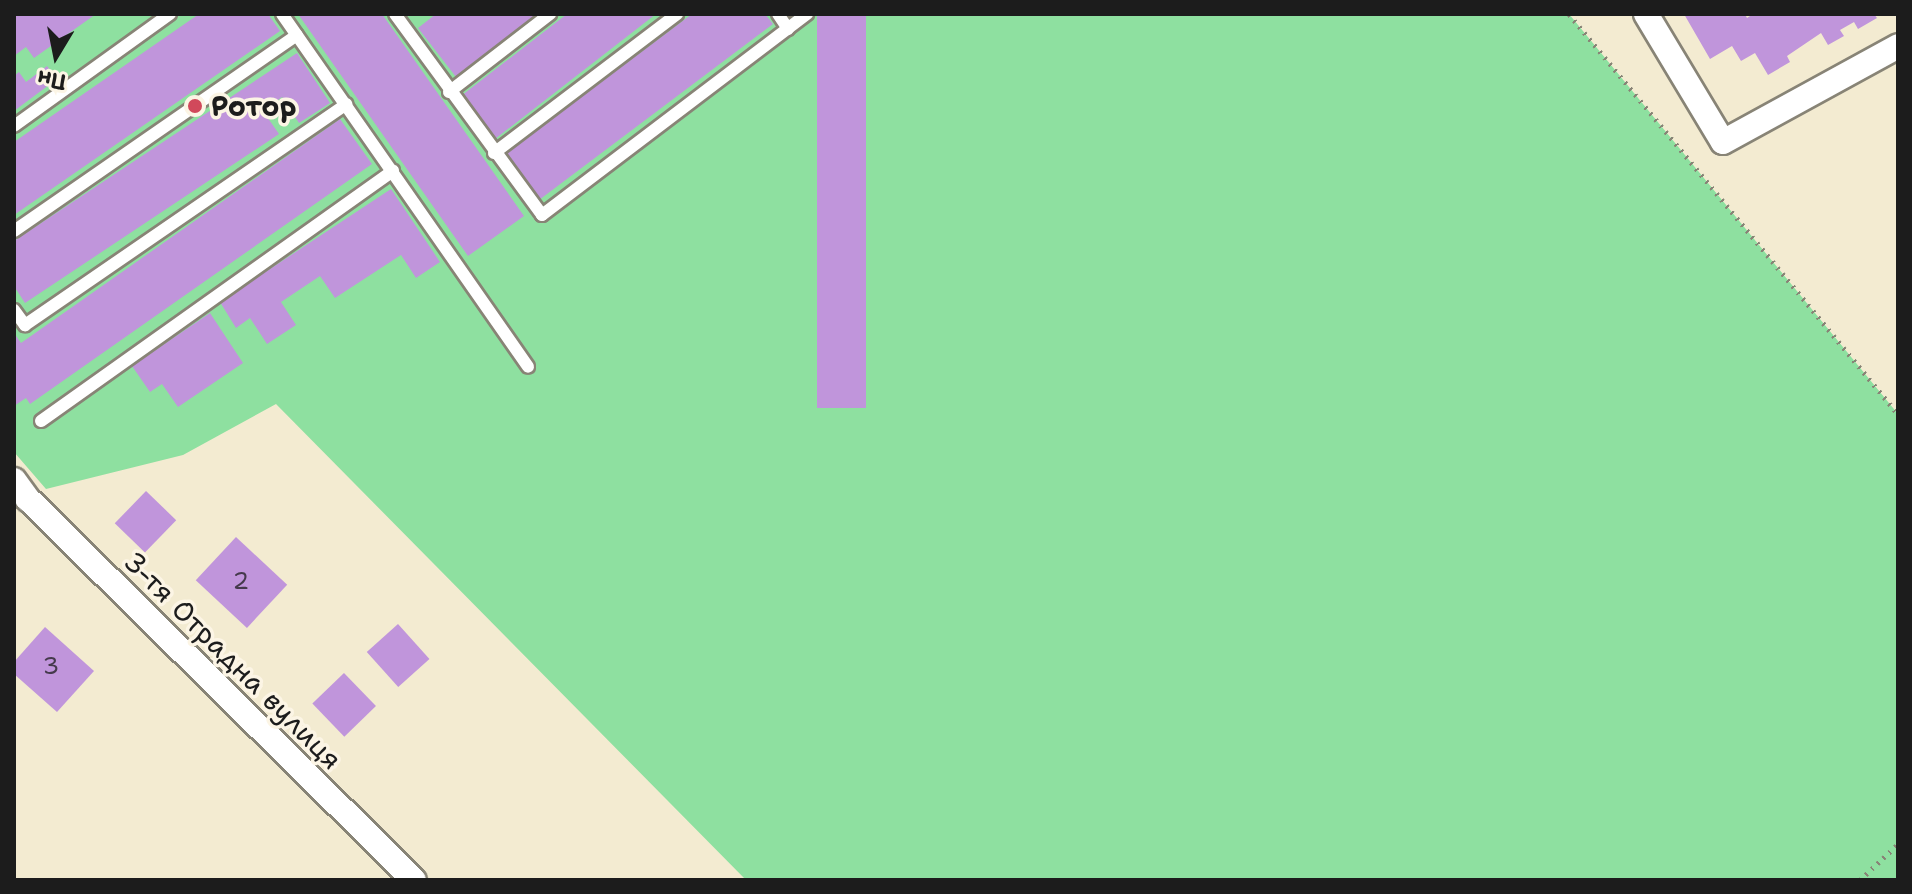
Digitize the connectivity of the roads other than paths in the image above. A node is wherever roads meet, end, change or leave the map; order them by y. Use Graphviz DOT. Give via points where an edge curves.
graph roads {
  1 [pos="170,14"];
  2 [pos="282,14"];
  3 [pos="412,14"];
  4 [pos="550,14"];
  5 [pos="677,14"];
  6 [pos="778,14"];
  7 [pos="807,14"];
  8 [pos="1646,14"];
  9 [pos="398,18"];
  10 [pos="788,29"];
  11 [pos="297,35"];
  12 [pos="1898,46"];
  13 [pos="449,92"];
  14 [pos="346,104"];
  15 [pos="14,126"];
  16 [pos="494,153"];
  17 [pos="393,171"];
  18 [pos="14,231"];
  19 [pos="14,310"];
  20 [pos="528,367"];
  21 [pos="41,421"];
  22 [pos="14,480"];
  23 [pos="414,880"];
  1 -- 15 [label="lane"];
  2 -- 11 [label="lane"];
  3 -- 9 [label="lane"];
  4 -- 13 [label="lane"];
  5 -- 16 [label="lane"];
  6 -- 10 [label="lane"];
  7 -- 10 [label="lane"];
  8 -- 12 [label="street" via="1723,142"];
  9 -- 13 [label="lane"];
  10 -- 16 [label="lane" via="542,215"];
  11 -- 14 [label="lane"];
  11 -- 18 [label="lane"];
  13 -- 16 [label="lane"];
  14 -- 17 [label="lane"];
  14 -- 19 [label="lane" via="25,325"];
  17 -- 20 [label="lane"];
  17 -- 21 [label="lane"];
  22 -- 23 [label="street, 3-тя Отрадна вулиця"];
}
